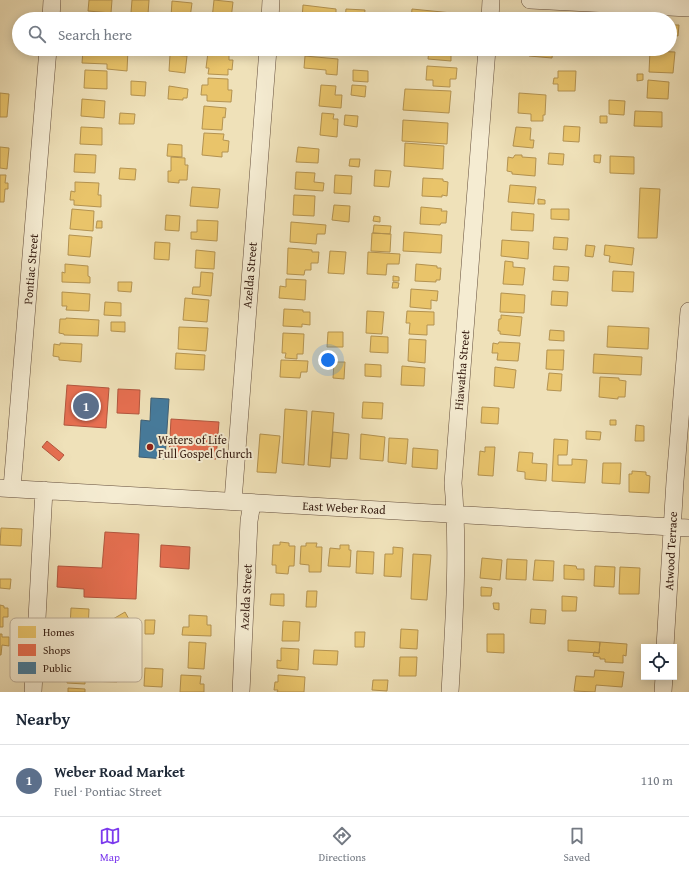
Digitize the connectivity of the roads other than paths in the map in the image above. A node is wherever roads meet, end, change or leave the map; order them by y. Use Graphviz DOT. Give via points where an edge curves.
graph roads {
  1 [pos="52,0"];
  2 [pos="271,0"];
  3 [pos="491,0"];
  4 [pos="530,0"];
  5 [pos="689,8"];
  6 [pos="51,12"];
  7 [pos="270,12"];
  8 [pos="490,12"];
  9 [pos="47,56"];
  10 [pos="267,56"];
  11 [pos="486,56"];
  12 [pos="689,311"];
  13 [pos="6,488"];
  14 [pos="44,490"];
  15 [pos="232,501"];
  16 [pos="252,503"];
  17 [pos="456,514"];
  18 [pos="681,528"];
  19 [pos="37,618"];
  20 [pos="665,644"];
  21 [pos="664,680"];
  22 [pos="34,682"];
  23 [pos="33,692"];
  24 [pos="241,692"];
  25 [pos="450,692"];
  26 [pos="663,692"];
  1 -- 6 [label="street"];
  2 -- 7 [label="street"];
  3 -- 8 [label="street"];
  4 -- 5 [label="street"];
  9 -- 13 [label="street, Pontiac Street"];
  10 -- 15 [label="street, Azelda Street"];
  11 -- 17 [label="street, Hiawatha Street" via="453,483"];
  12 -- 18 [label="street, Atwood Terrace" via="675,481"];
  13 -- 14 [label="street, East Weber Road"];
  14 -- 15 [label="street, East Weber Road"];
  14 -- 19 [label="street"];
  15 -- 16 [label="street, East Weber Road"];
  16 -- 17 [label="street, East Weber Road"];
  16 -- 24 [label="street, Azelda Street"];
  17 -- 18 [label="street, East Weber Road"];
  17 -- 25 [label="street, Hiawatha Street"];
  18 -- 20 [label="street, Atwood Terrace"];
  21 -- 26 [label="street"];
  22 -- 23 [label="street"];
}
